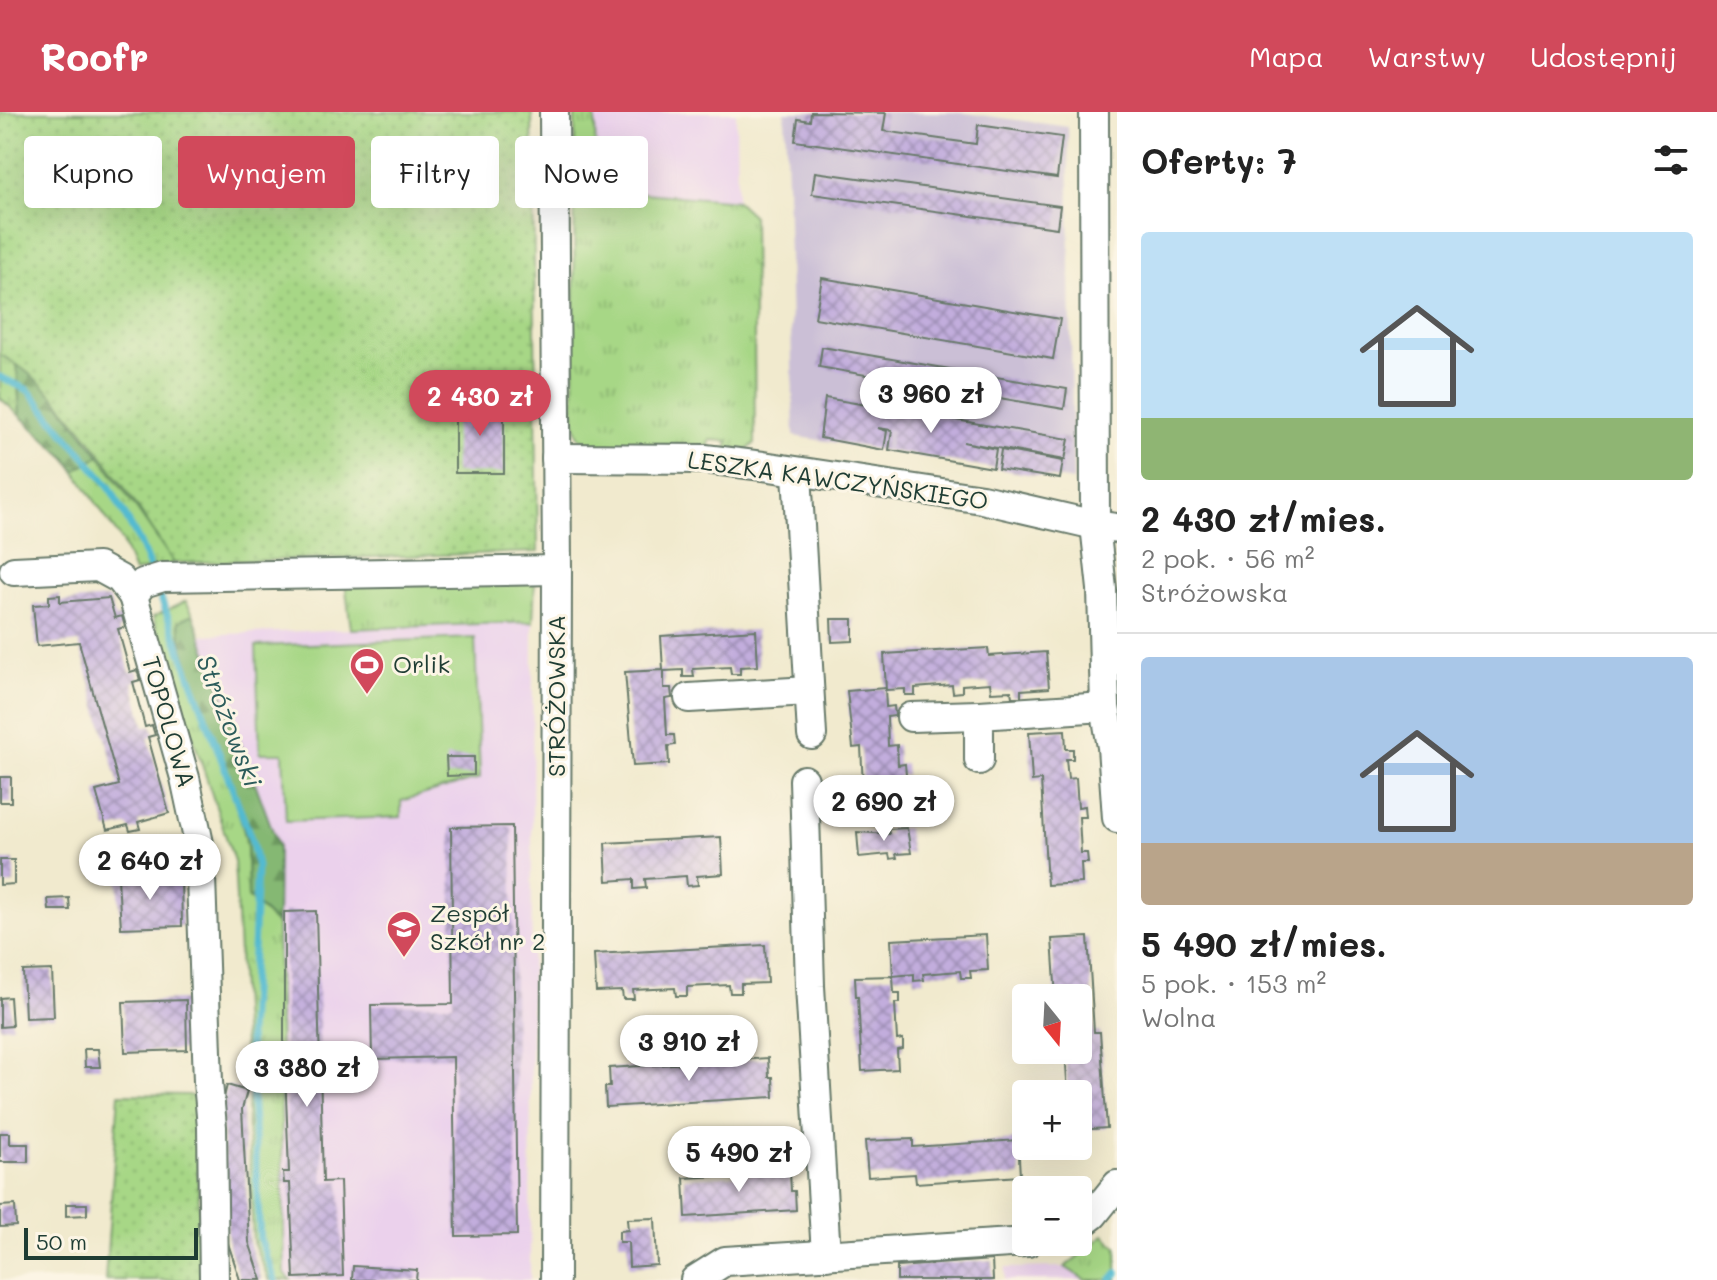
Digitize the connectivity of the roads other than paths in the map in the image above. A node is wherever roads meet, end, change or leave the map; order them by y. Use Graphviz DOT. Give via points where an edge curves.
graph roads {
  1 [pos="554,112"];
  2 [pos="1094,112"];
  3 [pos="556,458"];
  4 [pos="797,473"];
  5 [pos="1106,527"];
  6 [pos="557,570"];
  7 [pos="14,571"];
  8 [pos="146,585"];
  9 [pos="809,691"];
  10 [pos="689,698"];
  11 [pos="1105,707"];
  12 [pos="979,715"];
  13 [pos="911,717"];
  14 [pos="812,735"];
  15 [pos="979,760"];
  16 [pos="804,780"];
  17 [pos="1117,818"];
  18 [pos="1117,1185"];
  19 [pos="1092,1216"];
  20 [pos="1012,1243"];
  21 [pos="826,1255"];
  22 [pos="214,1280"];
  23 [pos="555,1280"];
  24 [pos="695,1280"];
  1 -- 3 [label="street, STRÓŻOWSKA"];
  2 -- 5 [label="street"];
  3 -- 4 [label="street, LESZKA KAWCZYŃSKIEGO" via="705,459"];
  3 -- 6 [label="street, STRÓŻOWSKA"];
  4 -- 5 [label="street, LESZKA KAWCZYŃSKIEGO" via="982,499"];
  4 -- 9 [label="street"];
  5 -- 11 [label="street"];
  6 -- 8 [label="street"];
  6 -- 23 [label="street, STRÓŻOWSKA"];
  7 -- 8 [label="street" via="98,567"];
  8 -- 22 [label="street, TOPOLOWA" via="200,848"];
  9 -- 10 [label="street"];
  9 -- 14 [label="street"];
  11 -- 12 [label="street"];
  11 -- 17 [label="street"];
  12 -- 13 [label="street"];
  12 -- 15 [label="street"];
  16 -- 21 [label="street"];
  18 -- 19 [label="street"];
  20 -- 21 [label="street"];
  21 -- 24 [label="street" via="725,1261"];
}
